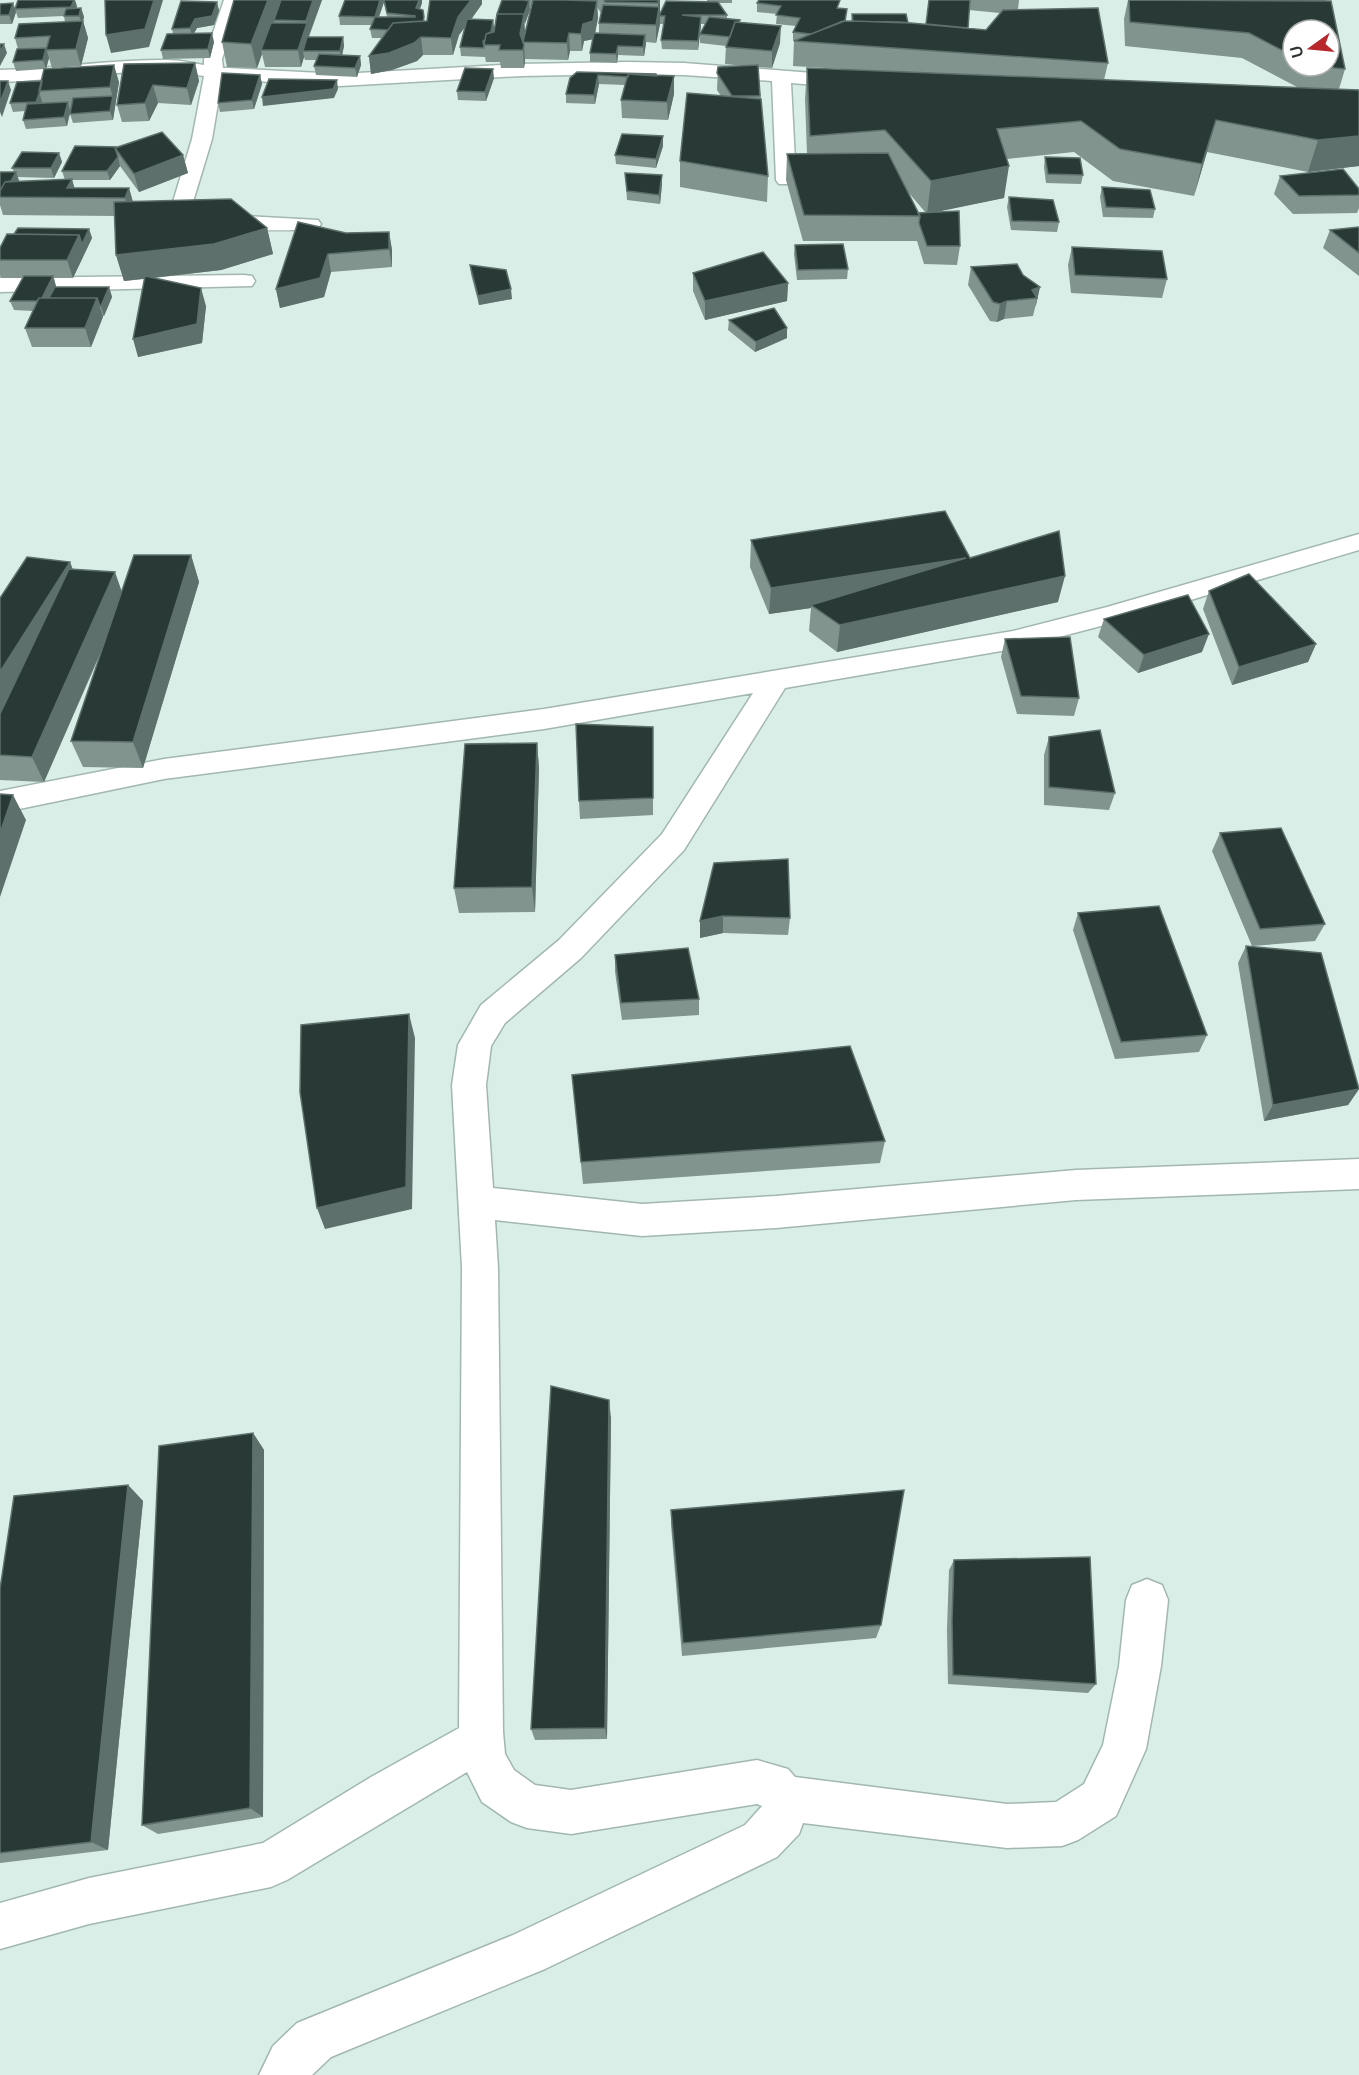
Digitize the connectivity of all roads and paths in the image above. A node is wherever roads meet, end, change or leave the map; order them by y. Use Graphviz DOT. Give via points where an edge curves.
graph roads {
  1 [pos="233,0"];
  2 [pos="214,71"];
  3 [pos="0,76"];
  4 [pos="781,76"];
  5 [pos="872,83"];
  6 [pos="786,180"];
  7 [pos="311,224"];
  8 [pos="244,281"];
  9 [pos="0,285"];
  10 [pos="1359,542"];
  11 [pos="776,680"];
  12 [pos="0,802"];
  13 [pos="1359,1174"];
  14 [pos="475,1202"];
  15 [pos="1147,1599"];
  16 [pos="481,1740"];
  17 [pos="785,1798"];
  18 [pos="0,1926"];
  19 [pos="283,2075"];
  1 -- 2 [label="street" via="213,59"];
  2 -- 3 [label="street" via="169,65"];
  2 -- 4 [label="street" via="340,80 628,68"];
  2 -- 7 [label="street" via="202,139 182,205 184,216 202,221"];
  4 -- 5 [label="street"];
  4 -- 6 [label="street"];
  8 -- 9 [label="street"];
  10 -- 11 [label="street" via="1013,640"];
  11 -- 12 [label="street" via="544,719 164,769"];
  11 -- 14 [label="street" via="673,842 570,949 493,1014 475,1045 469,1085"];
  13 -- 14 [label="street" via="1076,1185 642,1220"];
  14 -- 16 [label="street" via="480,1268"];
  15 -- 17 [label="street" via="1140,1666 1124,1749 1100,1800 1062,1824 1007,1826"];
  16 -- 17 [label="street" via="483,1759 498,1786 527,1806 572,1812 757,1782 772,1785"];
  16 -- 18 [label="street" via="271,1864 89,1901"];
  17 -- 19 [label="street" via="783,1818 761,1841 528,1952 314,2040"];
}
